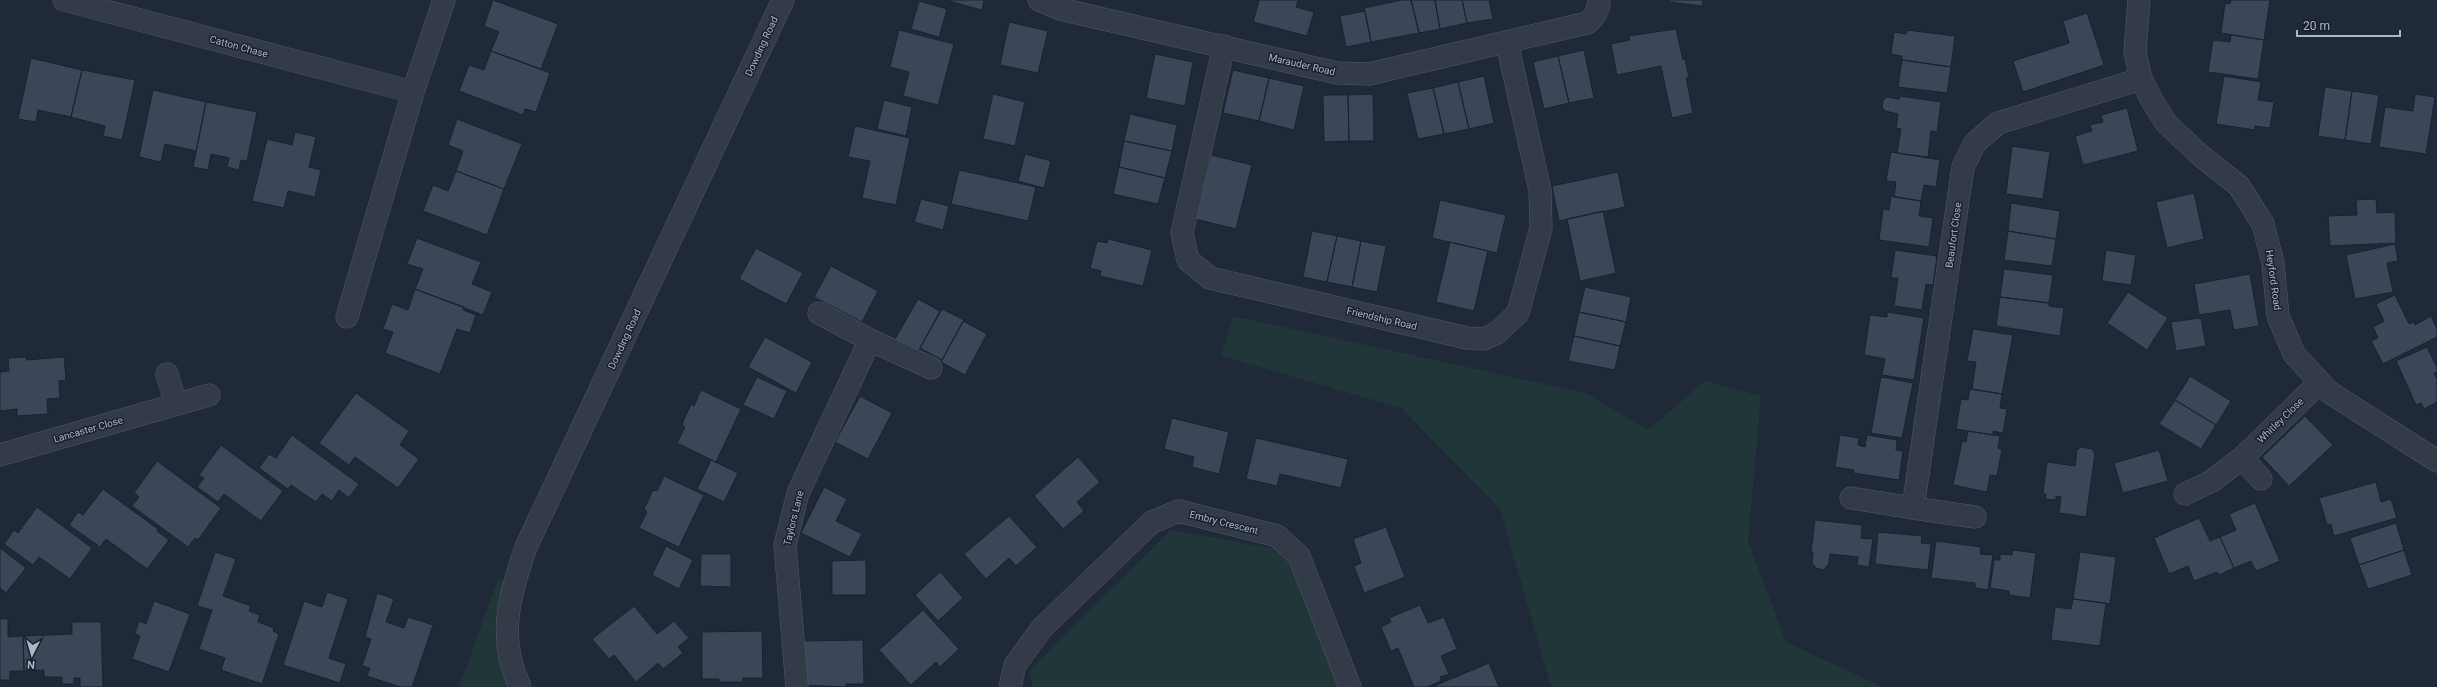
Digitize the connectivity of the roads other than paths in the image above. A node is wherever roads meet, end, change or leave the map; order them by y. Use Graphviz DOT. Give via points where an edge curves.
graph roads {
  1 [pos="64,0"];
  2 [pos="444,0"];
  3 [pos="783,0"];
  4 [pos="1039,0"];
  5 [pos="1599,0"];
  6 [pos="2139,0"];
  7 [pos="1507,43"];
  8 [pos="1224,46"];
  9 [pos="2141,79"];
  10 [pos="413,92"];
  11 [pos="819,313"];
  12 [pos="347,317"];
  13 [pos="870,340"];
  14 [pos="931,368"];
  15 [pos="167,374"];
  16 [pos="2319,383"];
  17 [pos="209,395"];
  18 [pos="176,404"];
  19 [pos="0,455"];
  20 [pos="2242,458"];
  21 [pos="2437,461"];
  22 [pos="2261,480"];
  23 [pos="2185,494"];
  24 [pos="1852,498"];
  25 [pos="1913,508"];
  26 [pos="1974,517"];
  27 [pos="520,687"];
  28 [pos="797,687"];
  29 [pos="1010,687"];
  30 [pos="1350,687"];
  1 -- 10 [label="street, Catton Chase"];
  2 -- 10 [label="street"];
  3 -- 27 [label="street, Dowding Road" via="526,547 513,585 506,632 511,668"];
  4 -- 8 [label="street, Marauder Road" via="1060,9"];
  5 -- 7 [label="street, Marauder Road" via="1599,8 1593,19 1587,23"];
  6 -- 9 [label="street, Heyford Road" via="2135,52"];
  7 -- 8 [label="street, Marauder Road" via="1369,74 1337,73"];
  7 -- 8 [label="street, Friendship Road" via="1540,190 1541,228 1518,313 1497,333 1484,339 1467,338 1210,278 1188,260 1182,232"];
  9 -- 16 [label="street, Heyford Road" via="2150,99 2166,123 2200,155 2239,186 2263,224 2273,263 2278,316 2294,354"];
  9 -- 25 [label="street, Beaufort Close" via="1998,123 1975,143 1963,167"];
  10 -- 12 [label="street"];
  11 -- 13 [label="street"];
  13 -- 14 [label="street"];
  13 -- 28 [label="street, Taylors Lane" via="798,493 785,545"];
  15 -- 18 [label="street"];
  16 -- 20 [label="street, Whitley Close"];
  16 -- 21 [label="street, Heyford Road"];
  17 -- 18 [label="street, Lancaster Close"];
  18 -- 19 [label="street, Lancaster Close"];
  20 -- 22 [label="street"];
  20 -- 23 [label="street, Whitley Close" via="2212,482"];
  24 -- 25 [label="street"];
  25 -- 26 [label="street"];
  29 -- 30 [label="street, Embry Crescent" via="1015,665 1042,628 1152,522 1179,511 1277,536 1300,556"];
}
